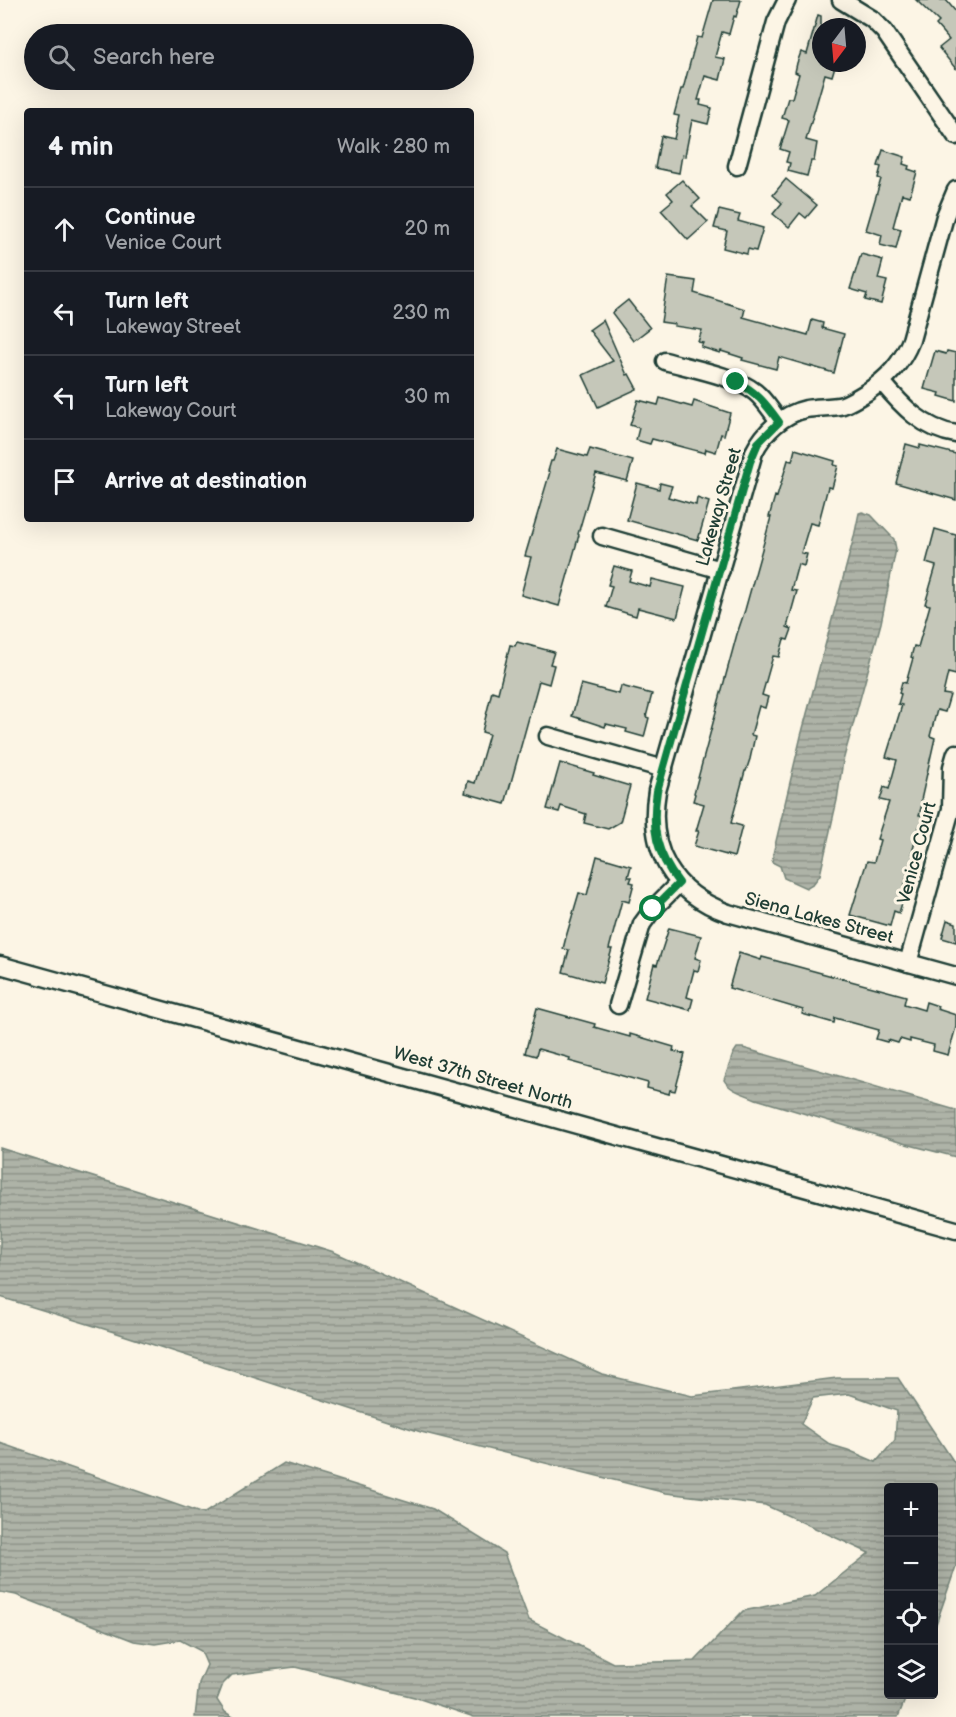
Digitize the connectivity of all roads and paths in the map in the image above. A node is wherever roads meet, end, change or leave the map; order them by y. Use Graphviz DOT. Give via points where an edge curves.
graph roads {
  1 [pos="786,0"];
  2 [pos="841,0"];
  3 [pos="956,136"];
  4 [pos="737,166"];
  5 [pos="956,190"];
  6 [pos="665,361"];
  7 [pos="882,382"];
  8 [pos="779,422"];
  9 [pos="956,434"];
  10 [pos="602,536"];
  11 [pos="721,570"];
  12 [pos="548,736"];
  13 [pos="956,753"];
  14 [pos="664,769"];
  15 [pos="679,883"];
  16 [pos="908,963"];
  17 [pos="0,965"];
  18 [pos="956,976"];
  19 [pos="618,1005"];
  20 [pos="956,1230"];
  1 -- 4 [label="street" via="776,22"];
  2 -- 3 [label="street" via="884,31"];
  5 -- 7 [label="street, Lakeway Street" via="907,350"];
  6 -- 8 [label="street" via="745,386"];
  7 -- 8 [label="street, Lakeway Street" via="842,405 797,411"];
  7 -- 9 [label="street" via="916,418"];
  8 -- 11 [label="street, Lakeway Street" via="754,452"];
  10 -- 11 [label="street"];
  11 -- 14 [label="street, Lakeway Street"];
  12 -- 14 [label="street"];
  13 -- 16 [label="street, Venice Court" via="951,809"];
  14 -- 15 [label="street, Lakeway Street" via="657,791 656,836 664,861"];
  15 -- 16 [label="street, Siena Lakes Street" via="701,901 728,913"];
  15 -- 19 [label="street" via="642,924"];
  16 -- 18 [label="street, Siena Lakes Street"];
  17 -- 20 [label="street, West 37th Street North"];
}
